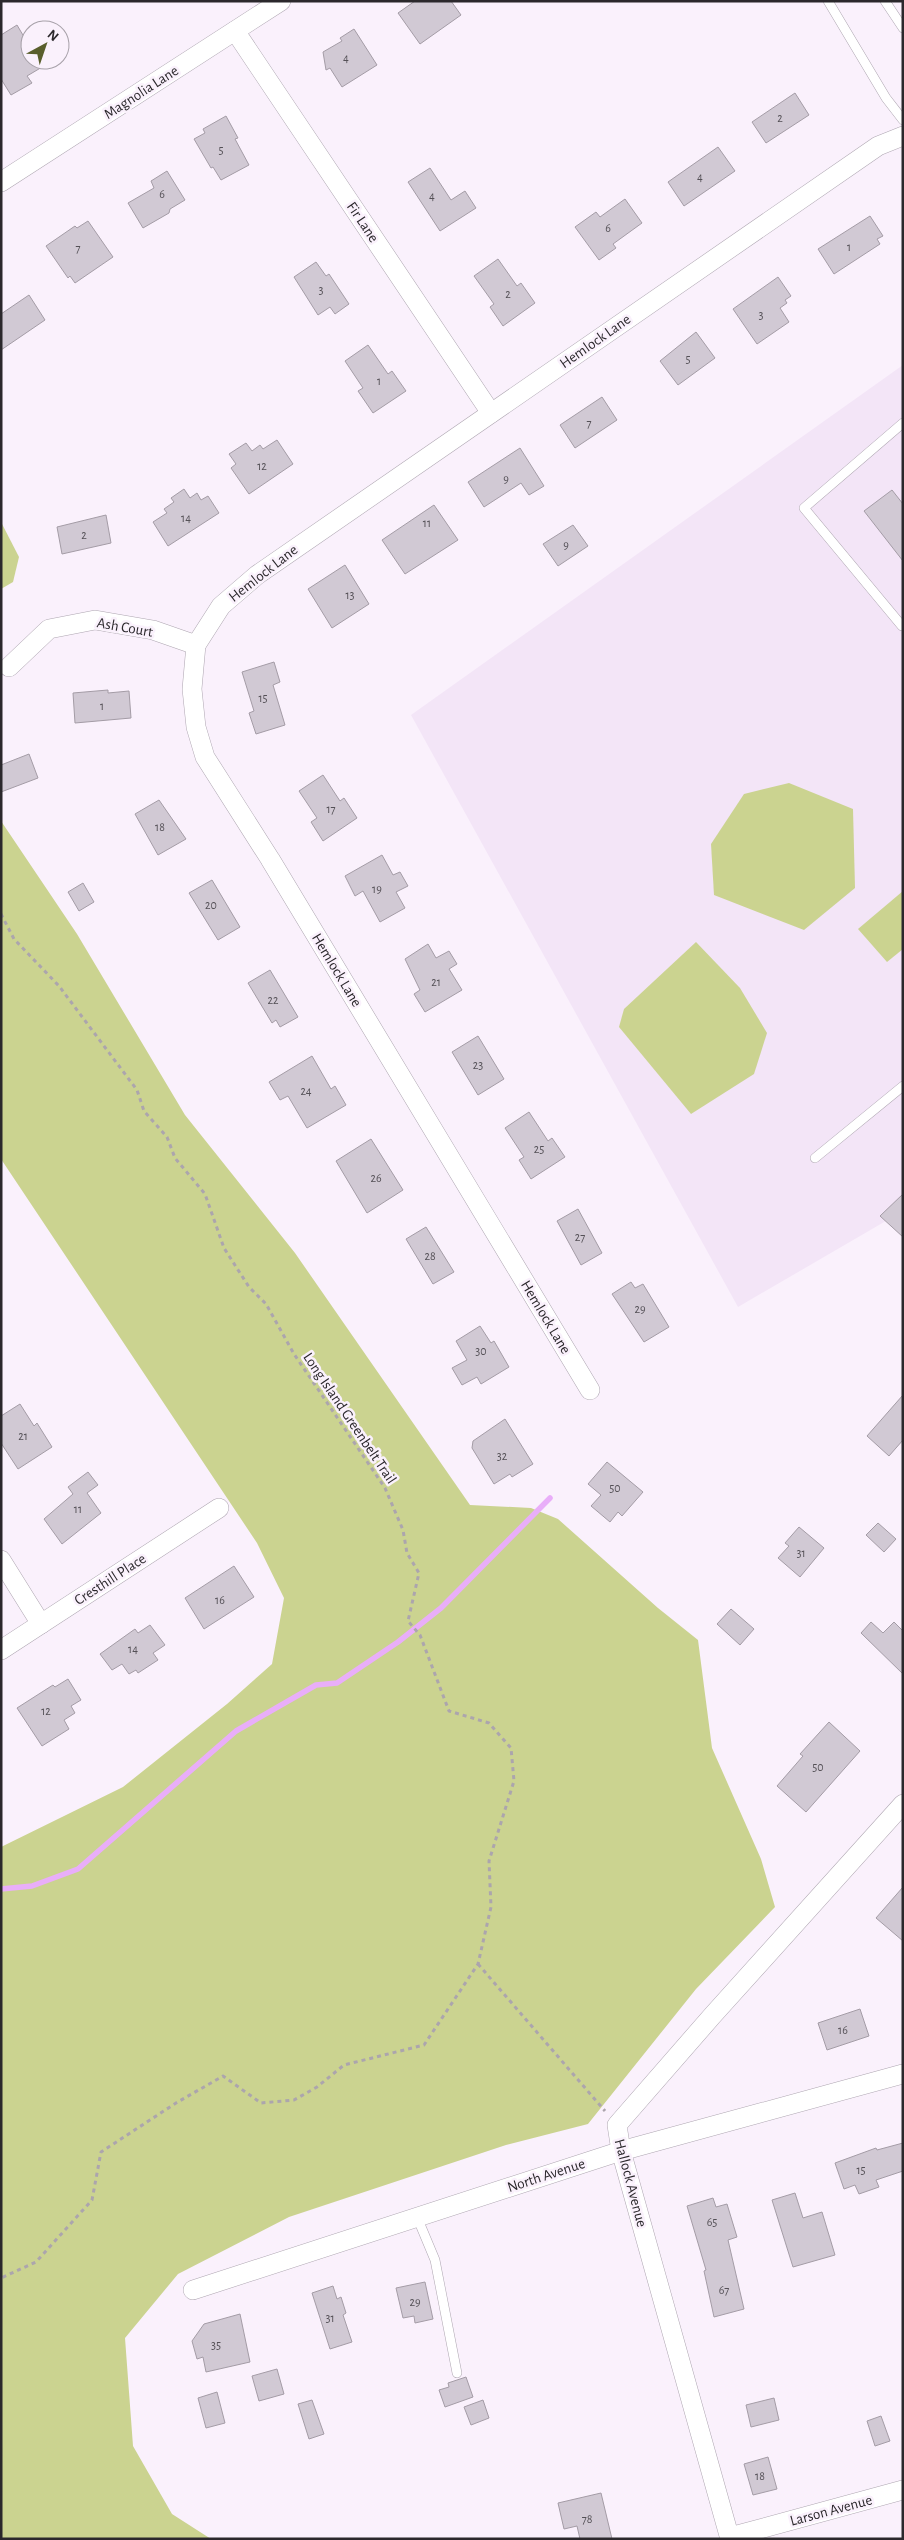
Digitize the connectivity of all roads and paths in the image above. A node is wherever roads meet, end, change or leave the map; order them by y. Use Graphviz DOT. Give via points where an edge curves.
graph roads {
  1 [pos="281,1"];
  2 [pos="828,1"];
  3 [pos="885,1"];
  4 [pos="903,28"];
  5 [pos="235,31"];
  6 [pos="903,120"];
  7 [pos="903,136"];
  8 [pos="1,182"];
  9 [pos="491,413"];
  10 [pos="903,423"];
  11 [pos="902,626"];
  12 [pos="196,645"];
  13 [pos="9,667"];
  14 [pos="1,914"];
  15 [pos="903,1086"];
  16 [pos="815,1158"];
  17 [pos="590,1390"];
  18 [pos="218,1508"];
  19 [pos="1,1560"];
  20 [pos="41,1624"];
  21 [pos="1,1650"];
  22 [pos="903,1804"];
  23 [pos="478,1964"];
  24 [pos="903,2074"];
  25 [pos="617,2125"];
  26 [pos="621,2151"];
  27 [pos="417,2217"];
  28 [pos="1,2278"];
  29 [pos="193,2290"];
  30 [pos="457,2373"];
  31 [pos="903,2490"];
  32 [pos="730,2538"];
  1 -- 5 [label="street, Magnolia Lane"];
  2 -- 6 [label="lane" via="886,98"];
  3 -- 4 [label="lane"];
  5 -- 8 [label="street, Magnolia Lane"];
  5 -- 9 [label="street, Fir Lane"];
  7 -- 9 [label="street, Hemlock Lane" via="878,146"];
  9 -- 12 [label="street, Hemlock Lane" via="257,575 221,606"];
  10 -- 11 [label="lane" via="804,508"];
  12 -- 13 [label="street, Ash Court" via="153,630 94,620 49,629"];
  12 -- 17 [label="street, Hemlock Lane" via="192,689 196,727 205,757 275,867"];
  14 -- 23 [label="path, Long Island Greenbelt Trail" via="14,939 59,986 137,1090 144,1111 168,1137 175,1158 205,1194 224,1248 249,1287 266,1304 294,1354 385,1488 403,1530 407,1553 419,1573 408,1621 420,1635 450,1710 489,1723 511,1748 514,1781 489,1861 492,1907"];
  15 -- 16 [label="lane"];
  18 -- 20 [label="street, Cresthill Place"];
  19 -- 20 [label="street"];
  20 -- 21 [label="street, Cresthill Place"];
  22 -- 25 [label="street, Hallock Avenue"];
  23 -- 25 [label="path"];
  23 -- 28 [label="path, Long Island Greenbelt Trail" via="424,2045 344,2065 317,2088 294,2100 261,2103 223,2076 101,2152 92,2200 36,2262"];
  24 -- 26 [label="street, North Avenue"];
  25 -- 26 [label="street, Hallock Avenue"];
  26 -- 27 [label="street, North Avenue"];
  26 -- 32 [label="street, Hallock Avenue"];
  27 -- 29 [label="street, North Avenue"];
  27 -- 30 [label="lane" via="435,2260"];
  31 -- 32 [label="street, Larson Avenue"];
}
